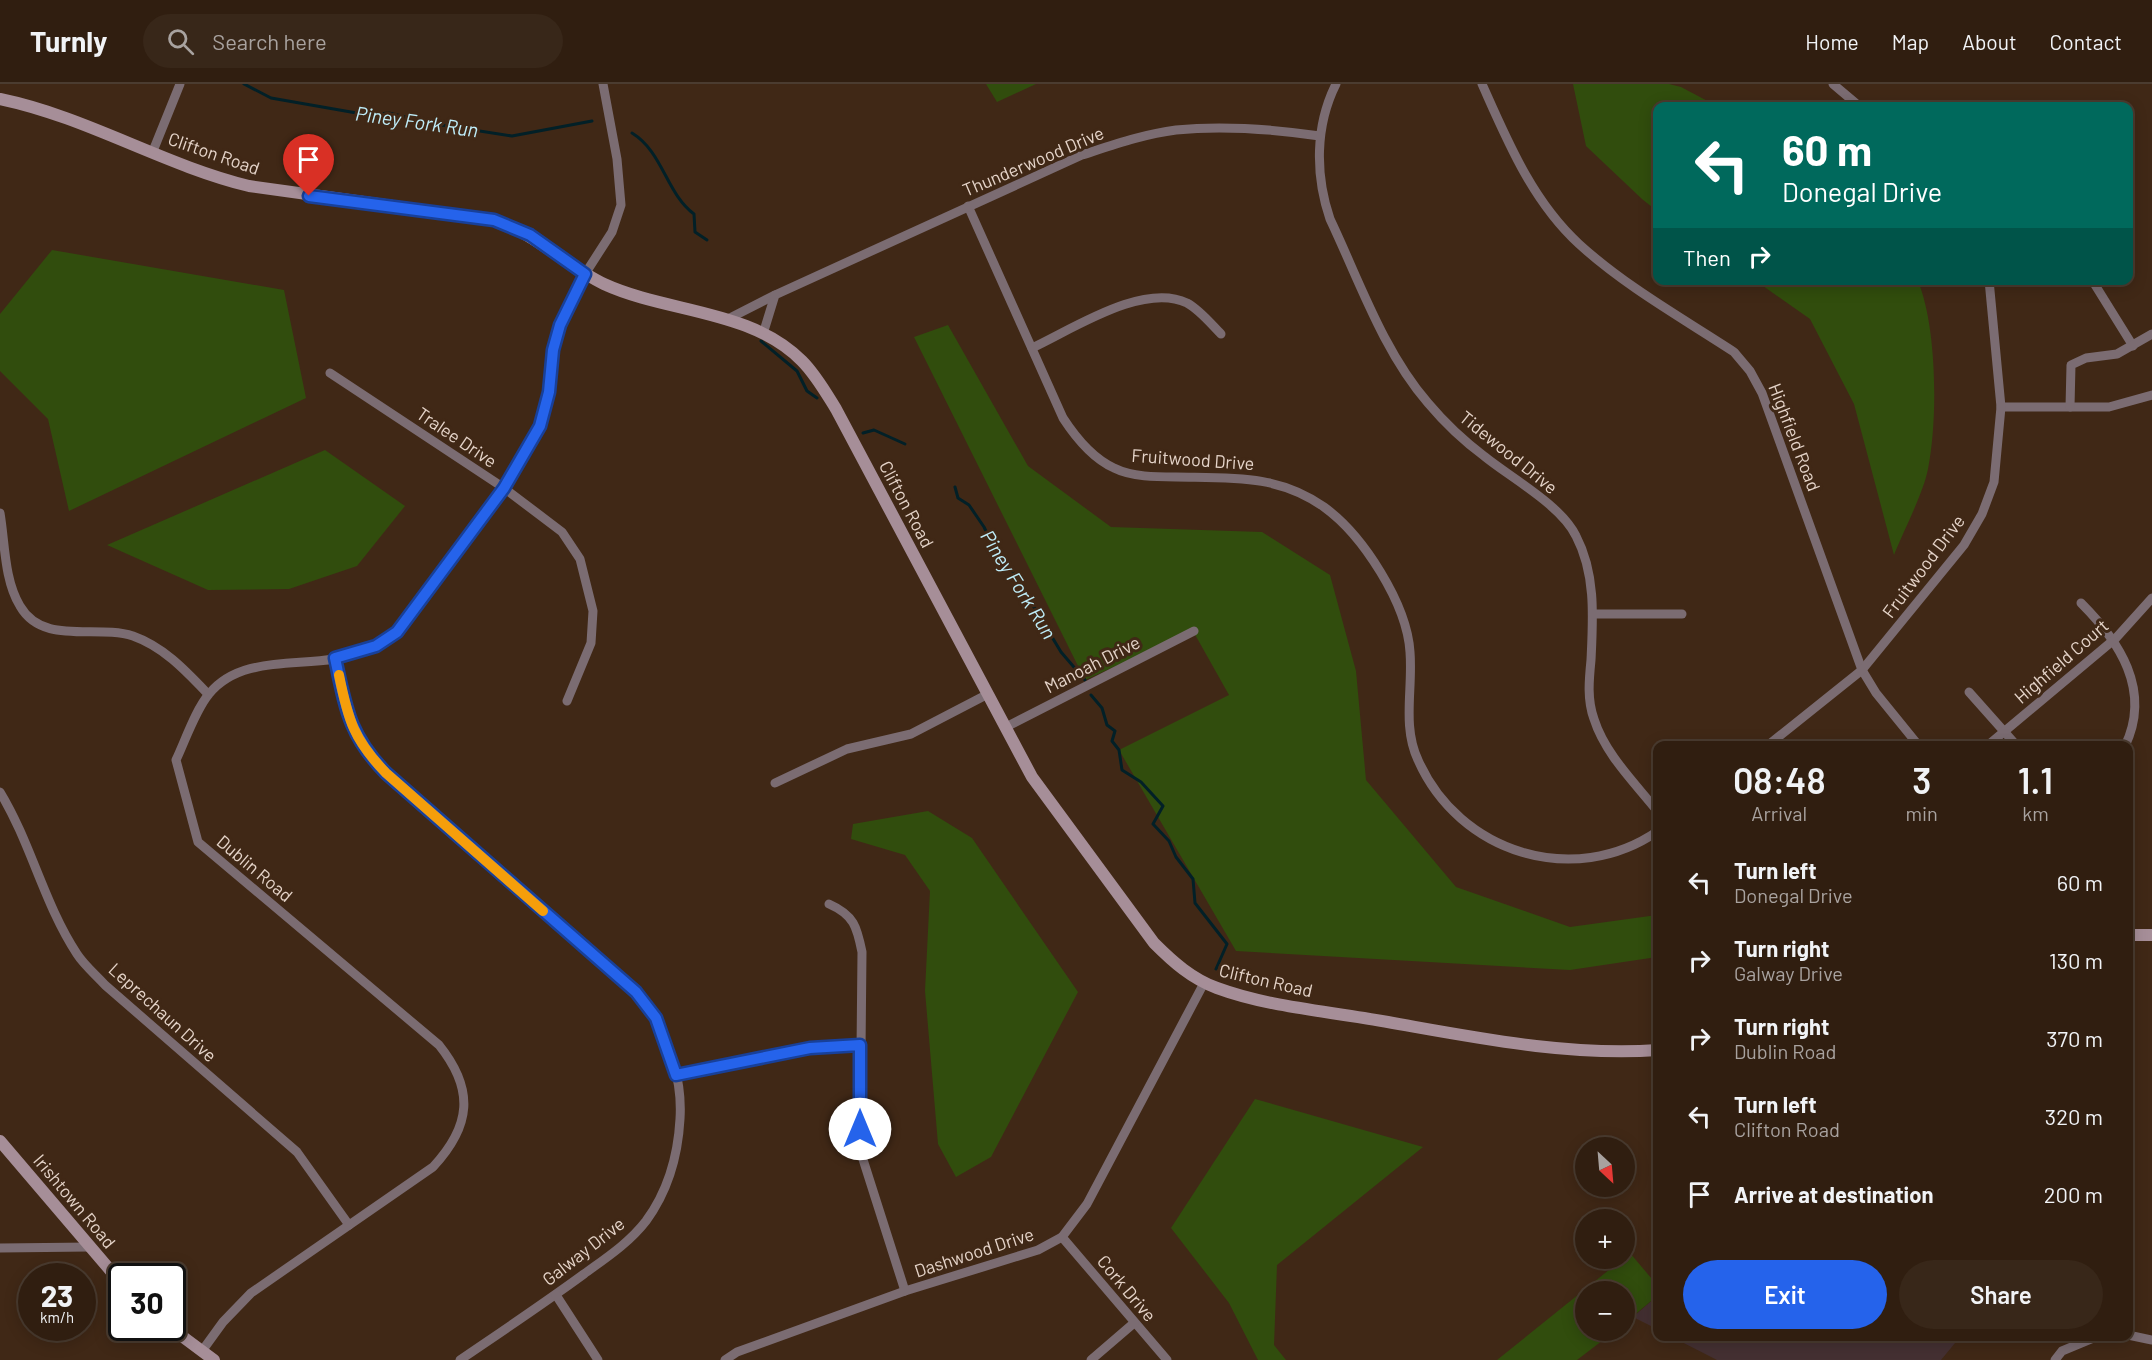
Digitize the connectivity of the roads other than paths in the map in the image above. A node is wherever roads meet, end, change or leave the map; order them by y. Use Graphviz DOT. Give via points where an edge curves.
graph roads {
  1 [pos="180,84"];
  2 [pos="603,84"];
  3 [pos="1336,84"];
  4 [pos="1482,84"];
  5 [pos="1833,84"];
  6 [pos="0,99"];
  7 [pos="1854,102"];
  8 [pos="1320,136"];
  9 [pos="153,152"];
  10 [pos="968,206"];
  11 [pos="585,274"];
  12 [pos="1989,285"];
  13 [pos="2095,285"];
  14 [pos="775,295"];
  15 [pos="726,320"];
  16 [pos="763,334"];
  17 [pos="1221,334"];
  18 [pos="2152,334"];
  19 [pos="2133,346"];
  20 [pos="1032,348"];
  21 [pos="330,373"];
  22 [pos="2152,395"];
  23 [pos="2001,407"];
  24 [pos="2070,407"];
  25 [pos="504,488"];
  26 [pos="0,513"];
  27 [pos="2152,598"];
  28 [pos="2081,603"];
  29 [pos="1593,614"];
  30 [pos="1682,614"];
  31 [pos="1194,631"];
  32 [pos="2116,638"];
  33 [pos="335,658"];
  34 [pos="1862,670"];
  35 [pos="1969,692"];
  36 [pos="208,694"];
  37 [pos="988,694"];
  38 [pos="567,701"];
  39 [pos="1005,728"];
  40 [pos="2004,732"];
  41 [pos="1773,741"];
  42 [pos="1915,741"];
  43 [pos="1993,741"];
  44 [pos="2012,741"];
  45 [pos="2129,741"];
  46 [pos="775,783"];
  47 [pos="0,792"];
  48 [pos="1653,806"];
  49 [pos="1653,834"];
  50 [pos="829,904"];
  51 [pos="2133,934"];
  52 [pos="2152,935"];
  53 [pos="1204,983"];
  54 [pos="860,1045"];
  55 [pos="1653,1050"];
  56 [pos="676,1075"];
  57 [pos="0,1141"];
  58 [pos="349,1224"];
  59 [pos="1062,1238"];
  60 [pos="90,1247"];
  61 [pos="0,1248"];
  62 [pos="108,1268"];
  63 [pos="905,1291"];
  64 [pos="556,1295"];
  65 [pos="1134,1323"];
  66 [pos="2133,1336"];
  67 [pos="186,1339"];
  68 [pos="2152,1340"];
  69 [pos="2086,1341"];
  70 [pos="202,1351"];
  71 [pos="214,1360"];
  72 [pos="460,1360"];
  73 [pos="598,1360"];
  74 [pos="725,1360"];
  75 [pos="1091,1360"];
  76 [pos="1167,1360"];
  77 [pos="2055,1360"];
  1 -- 9 [label="street"];
  2 -- 11 [label="street, Dublin Road" via="621,205 612,232"];
  3 -- 8 [label="street, Tidewood Drive" via="1327,102"];
  4 -- 34 [label="street, Highfield Road" via="1528,179 1578,243 1608,268 1734,352 1750,371 1762,393"];
  5 -- 7 [label="street"];
  6 -- 9 [label="main road, Clifton Road" via="59,115"];
  8 -- 10 [label="street, Thunderwood Drive" via="1228,128 1176,130 1082,155"];
  8 -- 29 [label="street, Tidewood Drive" via="1319,167 1326,208 1394,352 1427,403 1455,431 1560,514 1575,532 1586,555"];
  9 -- 11 [label="main road, Clifton Road" via="235,183 263,189 494,220 530,235"];
  10 -- 14 [label="street, Thunderwood Drive"];
  10 -- 20 [label="street, Fruitwood Drive"];
  11 -- 15 [label="main road, Clifton Road" via="625,292"];
  11 -- 25 [label="street, Dublin Road" via="560,325 540,426"];
  12 -- 23 [label="street, Fruitwood Drive"];
  13 -- 19 [label="street"];
  14 -- 15 [label="street, Thunderwood Drive"];
  14 -- 16 [label="street"];
  15 -- 16 [label="main road, Clifton Road"];
  16 -- 37 [label="main road, Clifton Road" via="802,361 827,394"];
  17 -- 20 [label="street" via="1188,304 1173,298 1151,297 1131,301"];
  18 -- 19 [label="street"];
  19 -- 24 [label="street" via="2071,365"];
  20 -- 49 [label="street, Fruitwood Drive" via="1075,437 1114,468 1161,477 1253,478 1306,495 1346,525 1364,546 1405,626 1410,652 1410,734 1417,759 1453,812 1474,830 1499,844 1553,860 1583,860 1612,854"];
  21 -- 25 [label="street, Tralee Drive"];
  22 -- 24 [label="street" via="2109,407"];
  23 -- 24 [label="street"];
  23 -- 34 [label="street, Fruitwood Drive" via="1994,482 1982,514 1964,545"];
  25 -- 33 [label="street, Dublin Road" via="397,632 376,646"];
  25 -- 38 [label="street, Tralee Drive" via="562,532 580,559 593,611 591,643"];
  26 -- 36 [label="street" via="12,590 20,608 33,621 63,633 101,630 144,640 177,663"];
  27 -- 32 [label="street, Highfield Court"];
  28 -- 32 [label="street"];
  29 -- 30 [label="street"];
  29 -- 48 [label="street, Tidewood Drive" via="1589,692 1593,718 1605,744"];
  31 -- 39 [label="street, Manoah Drive"];
  32 -- 40 [label="street, Highfield Court"];
  32 -- 45 [label="street" via="2142,684 2139,722"];
  33 -- 36 [label="street, Dublin Road" via="255,667 226,678"];
  33 -- 56 [label="street, Galway Drive" via="353,731 365,752 636,992 656,1018"];
  34 -- 41 [label="street, Fruitwood Drive"];
  34 -- 42 [label="street, Highfield Road"];
  35 -- 40 [label="street"];
  36 -- 58 [label="street, Dublin Road" via="176,760 198,842 439,1045 462,1082 465,1103 461,1125 450,1148 433,1167"];
  37 -- 39 [label="main road, Clifton Road"];
  37 -- 46 [label="street" via="911,734 847,748"];
  39 -- 53 [label="main road, Clifton Road" via="1042,793 1154,944"];
  40 -- 43 [label="street, Highfield Court"];
  40 -- 44 [label="street"];
  47 -- 58 [label="street, Leprechaun Drive" via="16,818 78,956 105,985 297,1152"];
  50 -- 54 [label="street" via="845,911 857,928 862,952"];
  51 -- 52 [label="main road"];
  53 -- 55 [label="main road, Clifton Road" via="1267,1001 1519,1043 1591,1050"];
  53 -- 59 [label="street, Dashwood Drive" via="1087,1204"];
  54 -- 56 [label="street" via="810,1048"];
  54 -- 63 [label="street" via="860,1150"];
  56 -- 64 [label="street, Galway Drive" via="681,1104 679,1134 674,1164 663,1191 646,1221 622,1246"];
  57 -- 60 [label="main road, Irishtown Road"];
  58 -- 70 [label="street, Dublin Road" via="251,1293"];
  59 -- 63 [label="street, Dashwood Drive" via="1038,1250"];
  59 -- 65 [label="street, Cork Drive"];
  60 -- 61 [label="street"];
  60 -- 62 [label="main road, Irishtown Road"];
  63 -- 74 [label="street, Dashwood Drive" via="737,1352"];
  64 -- 72 [label="street, Galway Drive"];
  64 -- 73 [label="street"];
  65 -- 75 [label="street"];
  65 -- 76 [label="street, Cork Drive"];
  66 -- 68 [label="street"];
  67 -- 70 [label="main road"];
  69 -- 77 [label="street" via="2062,1351"];
  70 -- 71 [label="main road"];
}
